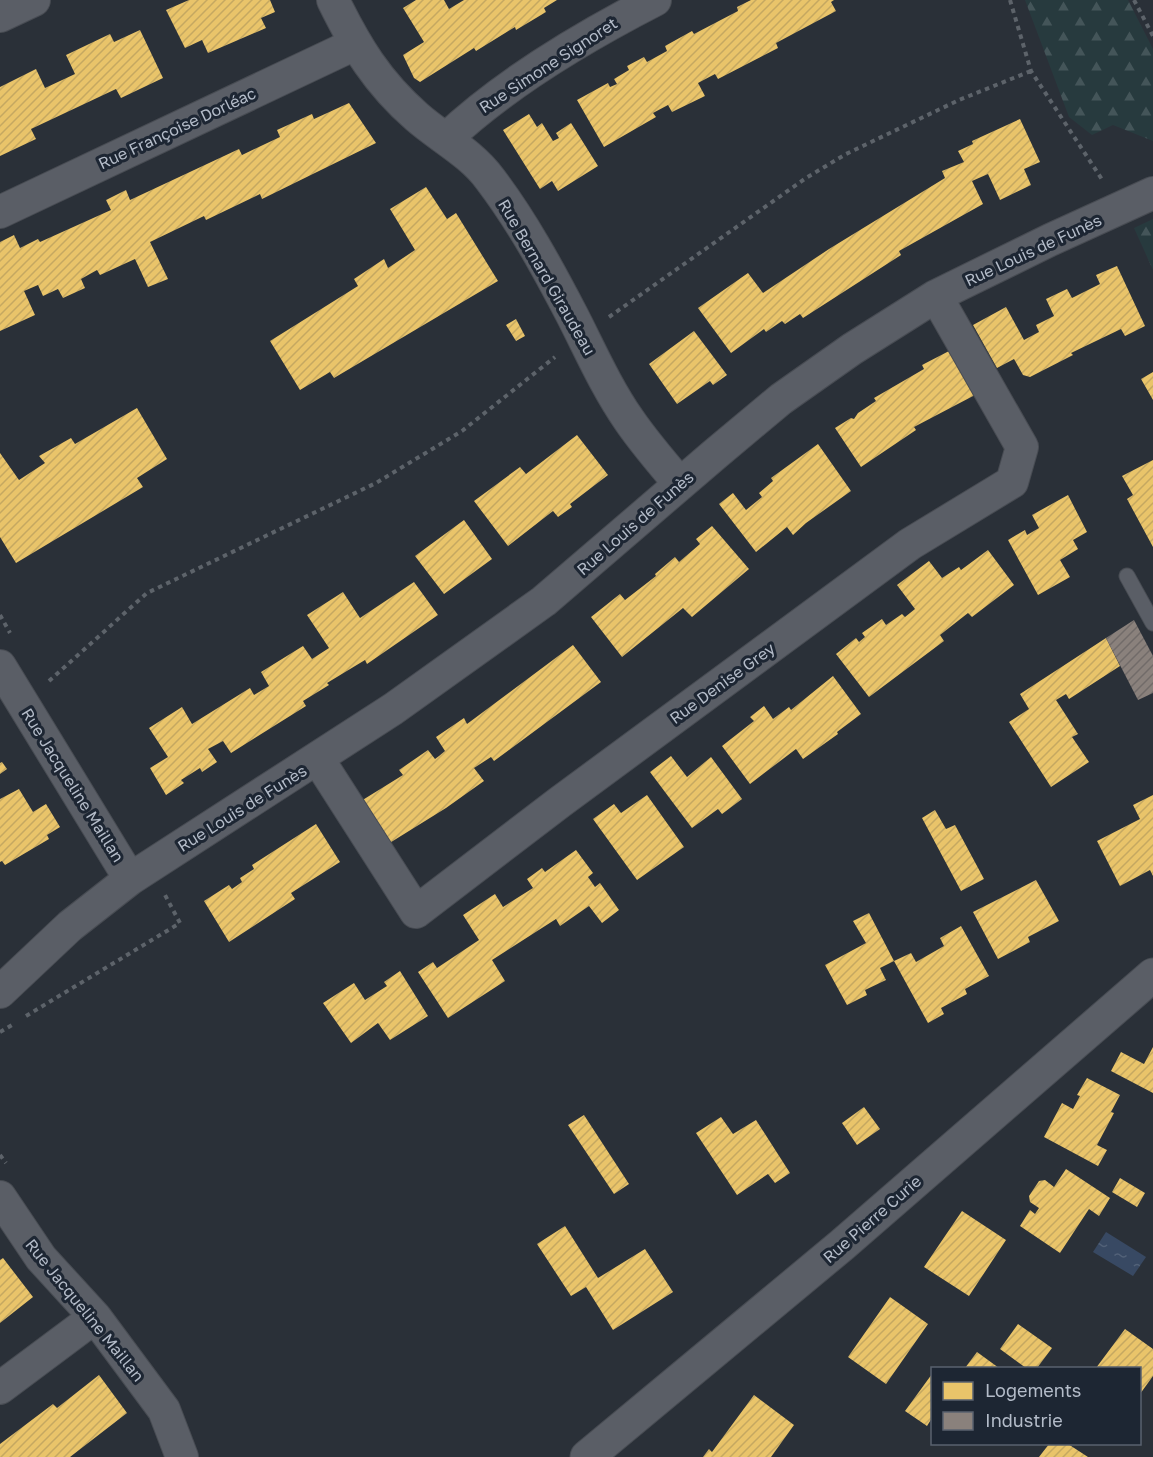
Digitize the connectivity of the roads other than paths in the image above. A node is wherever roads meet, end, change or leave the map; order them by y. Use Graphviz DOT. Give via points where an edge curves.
graph roads {
  1 [pos="34,0"];
  2 [pos="333,0"];
  3 [pos="655,0"];
  4 [pos="0,16"];
  5 [pos="355,44"];
  6 [pos="446,139"];
  7 [pos="1153,193"];
  8 [pos="0,212"];
  9 [pos="936,297"];
  10 [pos="680,484"];
  11 [pos="1127,576"];
  12 [pos="1153,623"];
  13 [pos="0,666"];
  14 [pos="318,759"];
  15 [pos="130,879"];
  16 [pos="1153,975"];
  17 [pos="0,992"];
  18 [pos="0,1197"];
  19 [pos="95,1317"];
  20 [pos="0,1388"];
  21 [pos="182,1457"];
  22 [pos="587,1457"];
  1 -- 4 [label="street"];
  2 -- 5 [label="street, Rue Bernard Giraudeau"];
  3 -- 6 [label="street, Rue Simone Signoret" via="615,20 496,95"];
  5 -- 6 [label="street, Rue Bernard Giraudeau" via="393,94"];
  5 -- 8 [label="street, Rue Françoise Dorléac"];
  6 -- 10 [label="street, Rue Bernard Giraudeau" via="489,177 534,246 628,419"];
  7 -- 9 [label="street, Rue Louis de Funès"];
  9 -- 10 [label="street, Rue Louis de Funès" via="781,399"];
  9 -- 14 [label="street, Rue Denise Grey" via="1022,447 1012,482 910,544 416,912"];
  10 -- 14 [label="street, Rue Louis de Funès" via="544,601"];
  11 -- 12 [label="lane"];
  13 -- 15 [label="street, Rue Jacqueline Maillan"];
  14 -- 15 [label="street, Rue Louis de Funès"];
  15 -- 17 [label="street, Rue Jacqueline Maillan" via="70,926"];
  16 -- 22 [label="street, Rue Pierre Curie" via="842,1245"];
  18 -- 19 [label="street, Rue Jacqueline Maillan" via="42,1258"];
  19 -- 20 [label="street"];
  19 -- 21 [label="street, Rue Jacqueline Maillan" via="164,1410"];
}
